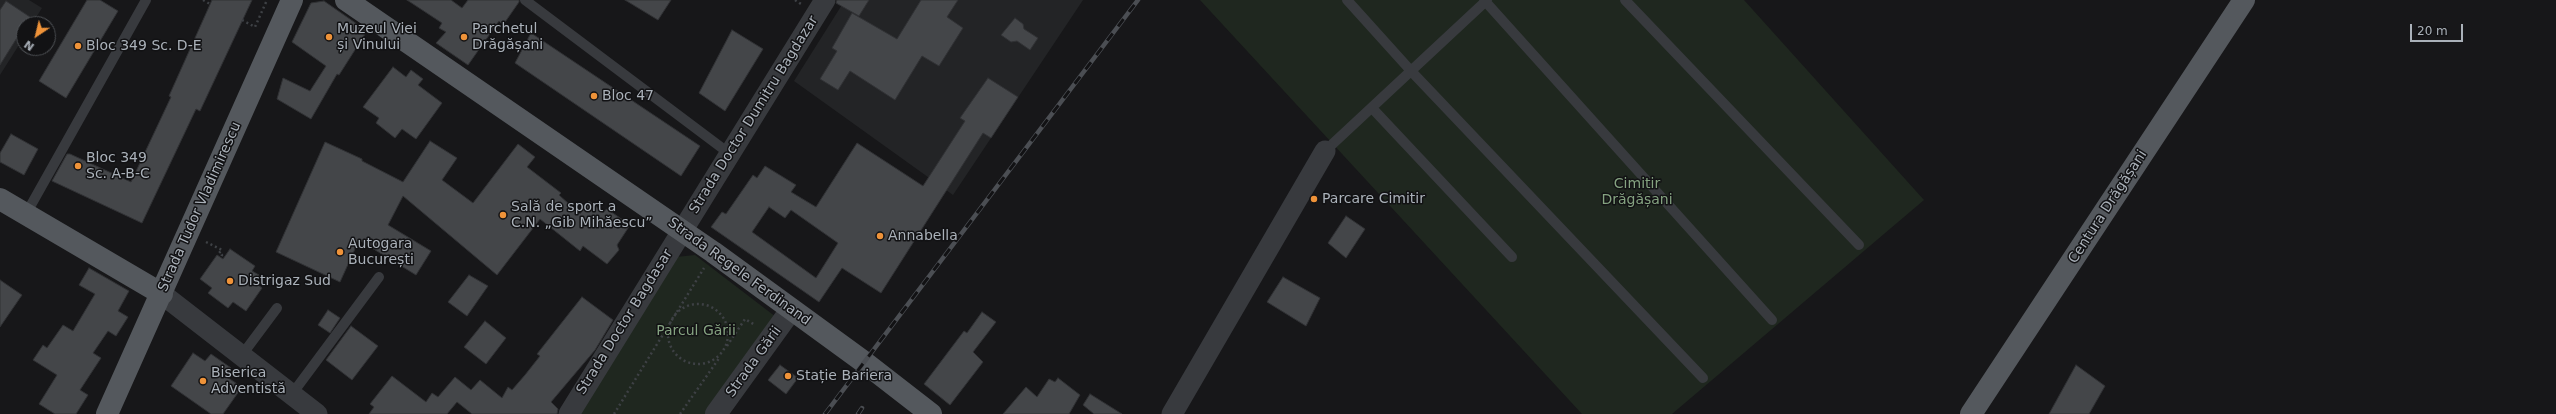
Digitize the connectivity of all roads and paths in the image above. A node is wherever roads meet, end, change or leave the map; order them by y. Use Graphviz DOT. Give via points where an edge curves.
graph roads {
  1 [pos="146,0"];
  2 [pos="204,0"];
  3 [pos="267,0"];
  4 [pos="292,0"];
  5 [pos="346,0"];
  6 [pos="525,0"];
  7 [pos="825,0"];
  8 [pos="1347,0"];
  9 [pos="1625,0"];
  10 [pos="2244,0"];
  11 [pos="1486,1"];
  12 [pos="210,4"];
  13 [pos="242,20"];
  14 [pos="1412,72"];
  15 [pos="1372,108"];
  16 [pos="1325,151"];
  17 [pos="730,154"];
  18 [pos="0,199"];
  19 [pos="26,214"];
  20 [pos="682,230"];
  21 [pos="208,243"];
  22 [pos="1859,245"];
  23 [pos="713,252"];
  24 [pos="1512,257"];
  25 [pos="221,258"];
  26 [pos="379,277"];
  27 [pos="162,294"];
  28 [pos="277,308"];
  29 [pos="791,310"];
  30 [pos="673,318"];
  31 [pos="1772,320"];
  32 [pos="772,337"];
  33 [pos="723,352"];
  34 [pos="242,355"];
  35 [pos="1703,378"];
  36 [pos="292,394"];
  37 [pos="107,414"];
  38 [pos="317,414"];
  39 [pos="569,414"];
  40 [pos="614,414"];
  41 [pos="680,414"];
  42 [pos="716,414"];
  43 [pos="931,414"];
  44 [pos="1172,414"];
  45 [pos="1971,414"];
  1 -- 19 [label="lane"];
  2 -- 12 [label="path"];
  3 -- 13 [label="path" via="256,27"];
  4 -- 27 [label="main road, Strada Tudor Vladimirescu"];
  5 -- 20 [label="main road, Strada Regele Ferdinand"];
  6 -- 17 [label="lane"];
  7 -- 17 [label="street, Strada Doctor Dumitru Bagdazar"];
  8 -- 14 [label="lane"];
  9 -- 22 [label="lane"];
  10 -- 45 [label="main road, Centura Drăgășani"];
  11 -- 14 [label="lane"];
  11 -- 31 [label="lane"];
  14 -- 15 [label="lane"];
  14 -- 35 [label="lane"];
  15 -- 16 [label="lane"];
  15 -- 24 [label="lane"];
  16 -- 44 [label="street"];
  17 -- 20 [label="street, Strada Doctor Dumitru Bagdazar"];
  18 -- 19 [label="main road"];
  19 -- 27 [label="main road"];
  20 -- 23 [label="main road, Strada Regele Ferdinand"];
  20 -- 39 [label="street, Strada Doctor Bagdasar"];
  21 -- 25 [label="path" via="222,250 219,254 222,255"];
  23 -- 29 [label="main road, Strada Regele Ferdinand"];
  23 -- 30 [label="path"];
  26 -- 36 [label="lane"];
  27 -- 34 [label="street"];
  27 -- 37 [label="main road, Strada Tudor Vladimirescu"];
  28 -- 34 [label="lane"];
  29 -- 32 [label="street, Strada Gării"];
  29 -- 43 [label="main road, Strada Regele Ferdinand"];
  30 -- 33 [label="path" via="668,337 671,347 686,362 706,363"];
  30 -- 33 [label="path" via="687,307 697,305 715,310 726,324 728,334"];
  30 -- 40 [label="path"];
  32 -- 33 [label="path" via="745,319"];
  32 -- 42 [label="street, Strada Gării"];
  33 -- 41 [label="path"];
  34 -- 36 [label="street"];
  36 -- 38 [label="street"];
}
